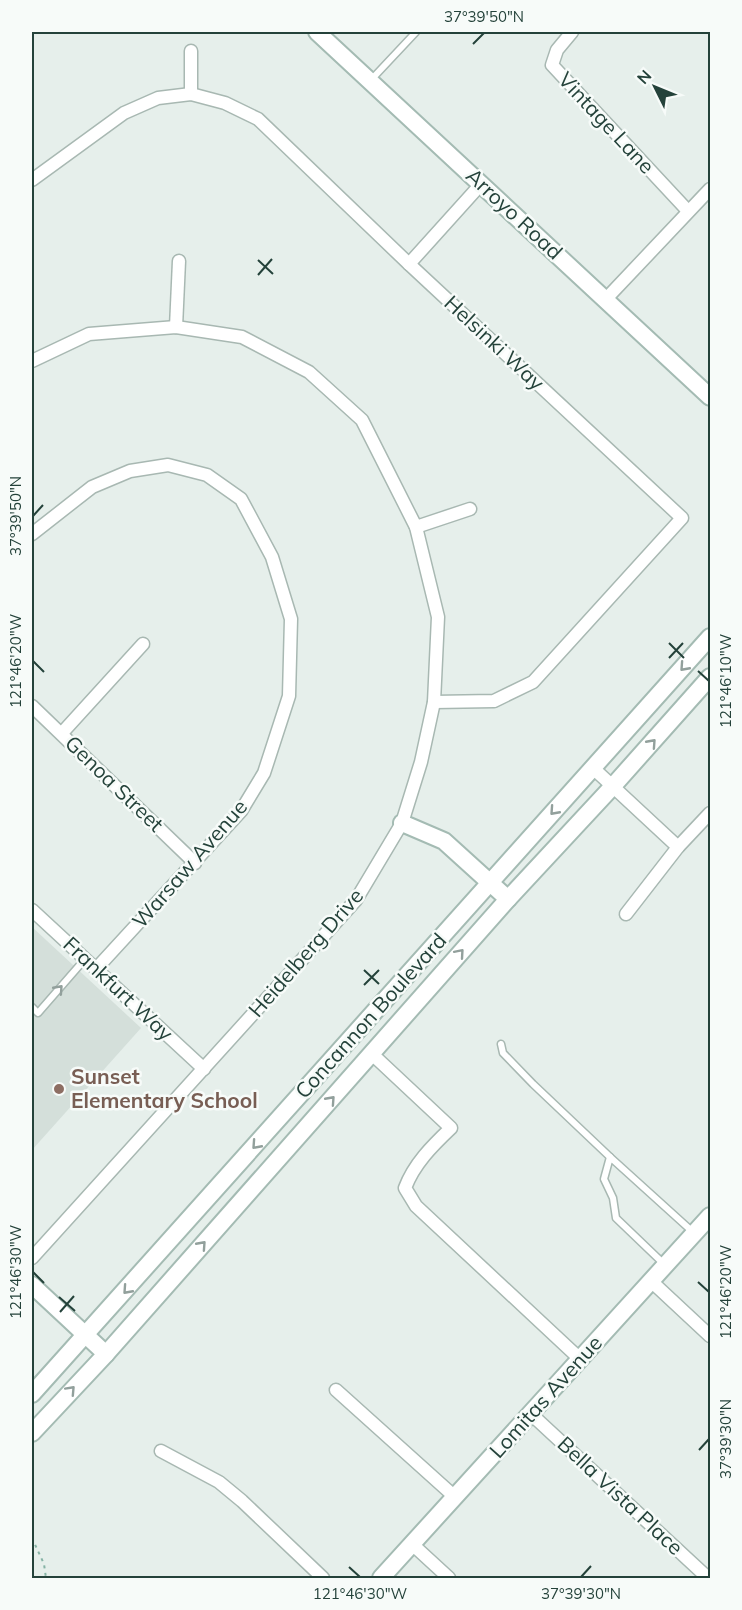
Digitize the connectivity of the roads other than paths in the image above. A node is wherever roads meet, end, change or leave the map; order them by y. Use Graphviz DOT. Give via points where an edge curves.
graph roads {
  1 [pos="317,32"];
  2 [pos="416,32"];
  3 [pos="572,32"];
  4 [pos="191,51"];
  5 [pos="370,81"];
  6 [pos="191,94"];
  7 [pos="32,180"];
  8 [pos="482,183"];
  9 [pos="711,189"];
  10 [pos="688,211"];
  11 [pos="179,261"];
  12 [pos="409,264"];
  13 [pos="605,300"];
  14 [pos="176,327"];
  15 [pos="32,361"];
  16 [pos="711,397"];
  17 [pos="470,509"];
  18 [pos="416,527"];
  19 [pos="32,534"];
  20 [pos="711,637"];
  21 [pos="143,644"];
  22 [pos="711,677"];
  23 [pos="434,702"];
  24 [pos="32,706"];
  25 [pos="62,734"];
  26 [pos="594,768"];
  27 [pos="613,786"];
  28 [pos="711,813"];
  29 [pos="402,823"];
  30 [pos="678,847"];
  31 [pos="195,862"];
  32 [pos="490,883"];
  33 [pos="508,899"];
  34 [pos="32,910"];
  35 [pos="626,914"];
  36 [pos="85,959"];
  37 [pos="96,969"];
  38 [pos="32,1006"];
  39 [pos="501,1044"];
  40 [pos="372,1054"];
  41 [pos="204,1069"];
  42 [pos="610,1157"];
  43 [pos="711,1216"];
  44 [pos="695,1233"];
  45 [pos="32,1258"];
  46 [pos="666,1266"];
  47 [pos="651,1281"];
  48 [pos="32,1285"];
  49 [pos="86,1335"];
  50 [pos="711,1336"];
  51 [pos="106,1354"];
  52 [pos="580,1359"];
  53 [pos="336,1390"];
  54 [pos="32,1394"];
  55 [pos="531,1414"];
  56 [pos="32,1433"];
  57 [pos="161,1451"];
  58 [pos="455,1497"];
  59 [pos="412,1544"];
  60 [pos="323,1578"];
  61 [pos="381,1578"];
  62 [pos="449,1578"];
  63 [pos="708,1578"];
  1 -- 5 [label="main road, Arroyo Road"];
  2 -- 5 [label="lane"];
  3 -- 10 [label="street, Vintage Lane" via="557,50 552,64"];
  4 -- 6 [label="street"];
  5 -- 8 [label="main road, Arroyo Road"];
  6 -- 7 [label="street, Helsinki Way" via="159,98 124,113"];
  6 -- 12 [label="street, Helsinki Way" via="225,103 258,119"];
  8 -- 12 [label="street"];
  8 -- 13 [label="main road, Arroyo Road"];
  9 -- 10 [label="street"];
  10 -- 13 [label="street"];
  11 -- 14 [label="street"];
  12 -- 23 [label="street, Helsinki Way" via="682,518 533,682 494,701"];
  13 -- 16 [label="main road, Arroyo Road"];
  14 -- 15 [label="street, Heidelberg Drive" via="89,334"];
  14 -- 18 [label="street, Heidelberg Drive" via="242,337 309,372 362,420"];
  17 -- 18 [label="street"];
  18 -- 23 [label="street, Heidelberg Drive" via="438,617"];
  19 -- 31 [label="street, Warsaw Avenue" via="92,488 130,471 168,465 207,475 241,500 272,557 291,619 289,696 264,772 241,811"];
  20 -- 26 [label="main road, Concannon Boulevard, one-way"];
  21 -- 25 [label="street"];
  27 -- 22 [label="main road, Concannon Boulevard, one-way"];
  23 -- 29 [label="street, Heidelberg Drive"];
  24 -- 25 [label="street, Genoa Street"];
  25 -- 31 [label="street, Genoa Street"];
  26 -- 27 [label="street"];
  26 -- 32 [label="main road, Concannon Boulevard, one-way"];
  27 -- 30 [label="street"];
  27 -- 33 [label="main road, Concannon Boulevard"];
  28 -- 30 [label="street"];
  29 -- 32 [label="main road" via="444,841"];
  29 -- 41 [label="street, Heidelberg Drive" via="356,900"];
  30 -- 35 [label="street"];
  31 -- 37 [label="street, Warsaw Avenue"];
  32 -- 33 [label="main road"];
  32 -- 49 [label="main road, Concannon Boulevard, one-way"];
  40 -- 33 [label="main road, Concannon Boulevard, one-way"];
  34 -- 36 [label="street, Frankfurt Way"];
  36 -- 37 [label="street, Frankfurt Way"];
  38 -- 36 [label="lane, one-way" via="38,1013"];
  37 -- 41 [label="street, Frankfurt Way"];
  39 -- 42 [label="lane" via="503,1053"];
  51 -- 40 [label="main road, Concannon Boulevard, one-way"];
  40 -- 52 [label="street" via="451,1128 411,1174 405,1188 417,1206"];
  41 -- 45 [label="street, Heidelberg Drive"];
  42 -- 44 [label="lane"];
  42 -- 46 [label="lane" via="604,1179 613,1198 616,1218"];
  43 -- 44 [label="main road, Lomitas Avenue"];
  44 -- 46 [label="main road, Lomitas Avenue"];
  46 -- 47 [label="main road, Lomitas Avenue"];
  47 -- 50 [label="street"];
  47 -- 52 [label="main road, Lomitas Avenue"];
  48 -- 49 [label="main road"];
  49 -- 51 [label="main road"];
  49 -- 54 [label="main road, Concannon Boulevard"];
  56 -- 51 [label="main road, Concannon Boulevard, one-way"];
  52 -- 55 [label="main road, Lomitas Avenue"];
  53 -- 58 [label="street"];
  55 -- 58 [label="main road, Lomitas Avenue"];
  55 -- 63 [label="street, Bella Vista Place"];
  57 -- 60 [label="street" via="219,1482"];
  58 -- 59 [label="main road, Lomitas Avenue"];
  59 -- 61 [label="main road, Lomitas Avenue"];
  59 -- 62 [label="street"];
}
